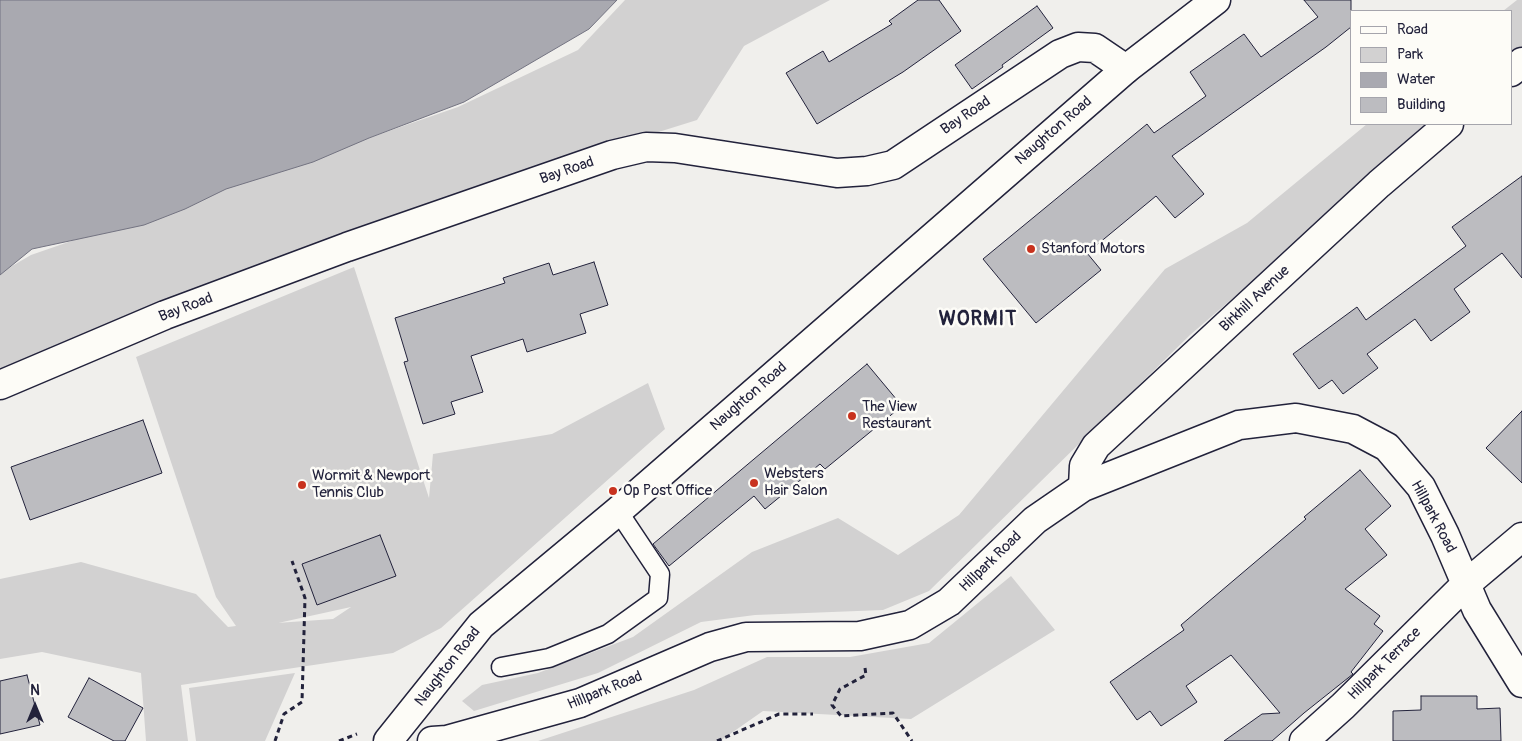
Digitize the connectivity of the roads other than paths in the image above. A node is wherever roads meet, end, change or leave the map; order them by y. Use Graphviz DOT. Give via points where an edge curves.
graph roads {
  1 [pos="1216,0"];
  2 [pos="1522,62"];
  3 [pos="1126,69"];
  4 [pos="1512,71"];
  5 [pos="1448,125"];
  6 [pos="0,386"];
  7 [pos="1083,487"];
  8 [pos="618,511"];
  9 [pos="1522,537"];
  10 [pos="1466,585"];
  11 [pos="501,668"];
  12 [pos="1522,683"];
  13 [pos="396,740"];
  14 [pos="432,741"];
  15 [pos="1304,741"];
  1 -- 3 [label="street, Naughton Road"];
  2 -- 4 [label="street"];
  3 -- 6 [label="street, Bay Road" via="1095,48 1078,47 1060,54 893,165 867,171 837,172 675,148 646,147 612,155 347,247 165,316"];
  3 -- 8 [label="street, Naughton Road"];
  5 -- 7 [label="street, Birkhill Avenue" via="1379,184 1096,446 1084,466"];
  7 -- 10 [label="street, Hillpark Road" via="1240,425 1296,418 1353,429 1387,447 1421,487"];
  7 -- 14 [label="street, Hillpark Road" via="1035,520 949,602 910,625 860,636 746,637 710,647 580,703 447,740"];
  8 -- 11 [label="lane" via="660,574 658,598 608,634 549,658"];
  8 -- 13 [label="street, Naughton Road" via="480,625"];
  9 -- 10 [label="street, Hillpark Terrace"];
  10 -- 12 [label="street, Hillpark Road" via="1477,610"];
  10 -- 15 [label="street, Hillpark Terrace"];
}
